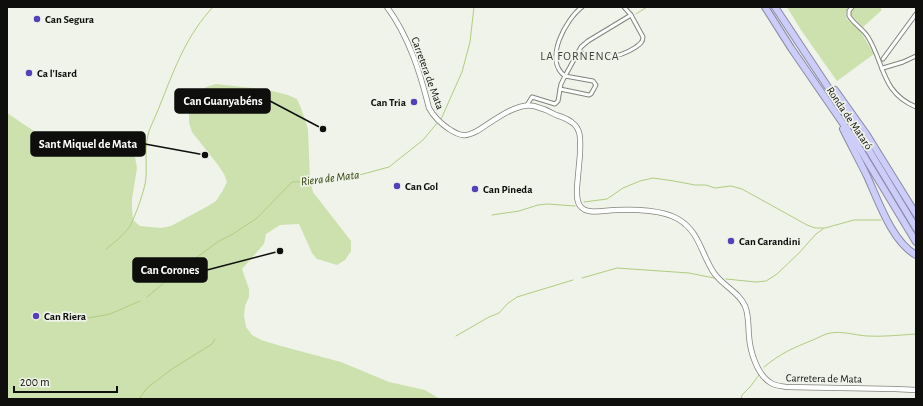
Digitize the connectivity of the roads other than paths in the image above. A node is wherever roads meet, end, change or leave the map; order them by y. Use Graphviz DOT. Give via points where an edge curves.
graph roads {
  1 [pos="387,7"];
  2 [pos="582,7"];
  3 [pos="624,7"];
  4 [pos="765,7"];
  5 [pos="775,7"];
  6 [pos="852,7"];
  7 [pos="916,14"];
  8 [pos="631,15"];
  9 [pos="799,45"];
  10 [pos="578,52"];
  11 [pos="916,56"];
  12 [pos="881,59"];
  13 [pos="888,66"];
  14 [pos="882,69"];
  15 [pos="565,76"];
  16 [pos="560,89"];
  17 [pos="527,105"];
  18 [pos="916,107"];
  19 [pos="834,112"];
  20 [pos="916,214"];
  21 [pos="916,228"];
  22 [pos="916,242"];
  23 [pos="916,256"];
  24 [pos="915,390"];
  1 -- 17 [label="street, Carretera de Mata" via="408,42 421,76 429,108 443,125 464,136 520,106"];
  2 -- 15 [label="street" via="576,11 557,47 556,65"];
  3 -- 8 [label="street"];
  4 -- 19 [label="highway, Ronda de Mataró"];
  5 -- 9 [label="highway, Ronda de Mataró"];
  6 -- 12 [label="street" via="849,16 866,34"];
  7 -- 12 [label="street"];
  8 -- 10 [label="street" via="584,43"];
  8 -- 10 [label="street" via="643,37 642,43 620,55 607,57 599,58"];
  9 -- 20 [label="highway" via="867,135"];
  9 -- 21 [label="highway, Ronda de Mataró" via="861,137"];
  10 -- 15 [label="street"];
  11 -- 13 [label="street"];
  12 -- 13 [label="street"];
  12 -- 14 [label="street"];
  13 -- 14 [label="street"];
  14 -- 18 [label="street" via="894,92 905,102"];
  15 -- 16 [label="street"];
  15 -- 16 [label="street" via="593,81 596,85 589,95"];
  16 -- 17 [label="street" via="558,101 554,104 532,97"];
  17 -- 24 [label="street, Carretera de Mata" via="566,118 578,129 580,142 577,196 582,208 590,211 662,213 679,219 693,231 714,273 746,306 750,347 754,360 767,381 786,387"];
  19 -- 22 [label="highway, Ronda de Mataró" via="855,141"];
  19 -- 23 [label="highway" via="891,228 902,244"];
}
